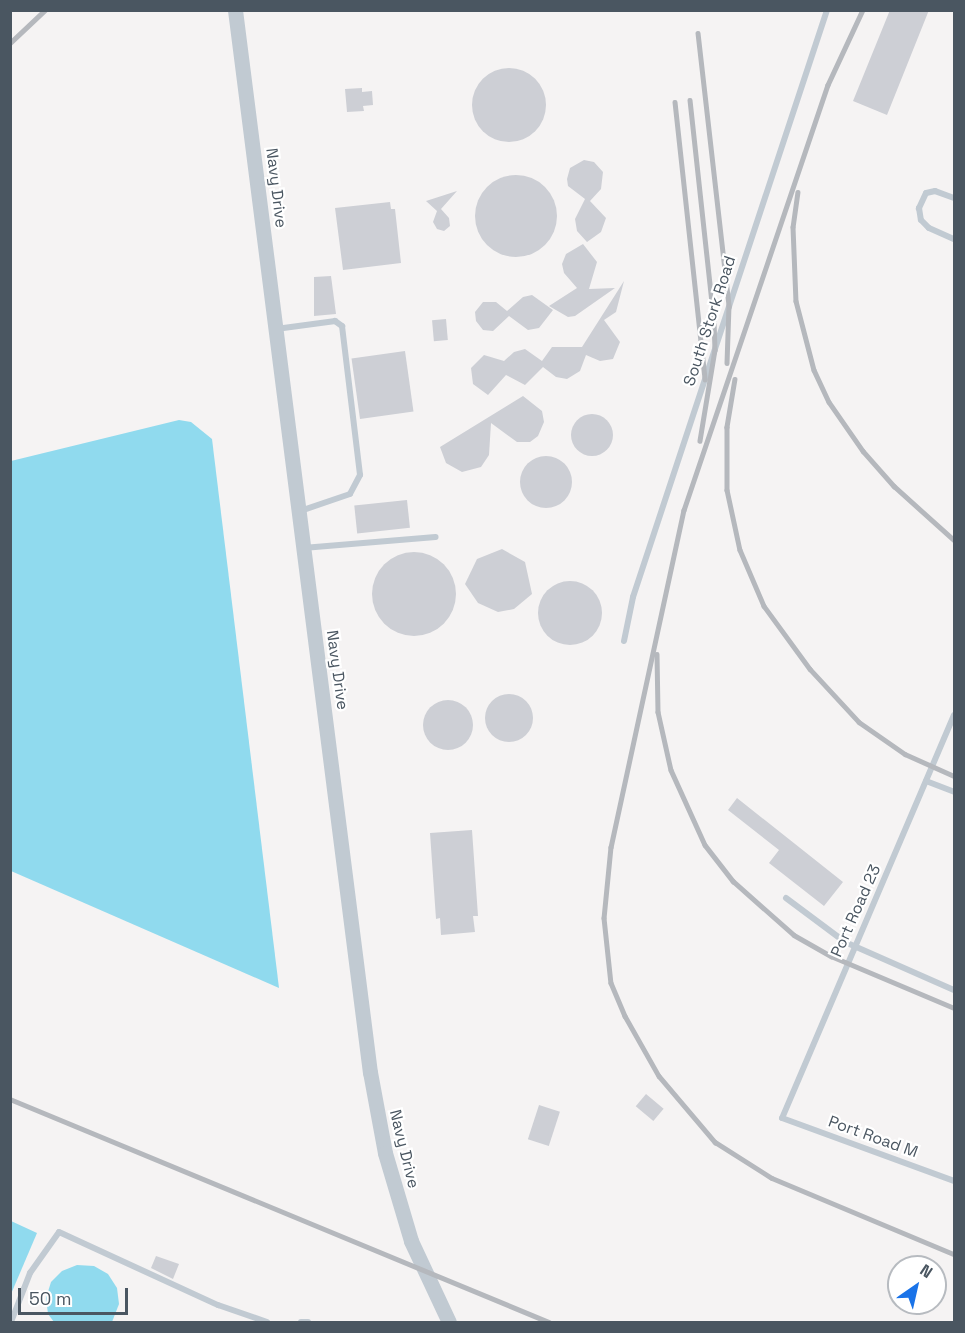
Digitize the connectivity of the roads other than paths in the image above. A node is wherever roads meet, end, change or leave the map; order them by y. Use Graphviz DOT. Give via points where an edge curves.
graph roads {
  1 [pos="235,10"];
  2 [pos="827,10"];
  3 [pos="954,198"];
  4 [pos="954,239"];
  5 [pos="275,329"];
  6 [pos="298,512"];
  7 [pos="436,537"];
  8 [pos="302,548"];
  9 [pos="624,641"];
  10 [pos="954,715"];
  11 [pos="926,781"];
  12 [pos="954,792"];
  13 [pos="786,898"];
  14 [pos="855,947"];
  15 [pos="954,990"];
  16 [pos="782,1118"];
  17 [pos="954,1181"];
  18 [pos="11,1323"];
  19 [pos="267,1323"];
  20 [pos="301,1323"];
  21 [pos="308,1323"];
  22 [pos="449,1323"];
  1 -- 5 [label="street, Navy Drive"];
  2 -- 9 [label="lane, South Stork Road" via="633,597"];
  3 -- 4 [label="lane" via="935,191 926,194 919,208 921,220 929,228"];
  5 -- 6 [label="street, Navy Drive"];
  5 -- 6 [label="lane" via="335,321 342,326 360,475 351,494"];
  6 -- 8 [label="street, Navy Drive"];
  7 -- 8 [label="lane"];
  8 -- 22 [label="street, Navy Drive" via="377,1119 411,1241"];
  10 -- 11 [label="lane, Port Road 23"];
  11 -- 12 [label="lane"];
  11 -- 14 [label="lane, Port Road 23"];
  13 -- 14 [label="lane"];
  14 -- 15 [label="lane"];
  14 -- 16 [label="lane, Port Road 23"];
  16 -- 17 [label="lane, Port Road M"];
  18 -- 19 [label="lane" via="30,1273 59,1232 218,1305"];
  20 -- 21 [label="lane"];
}
